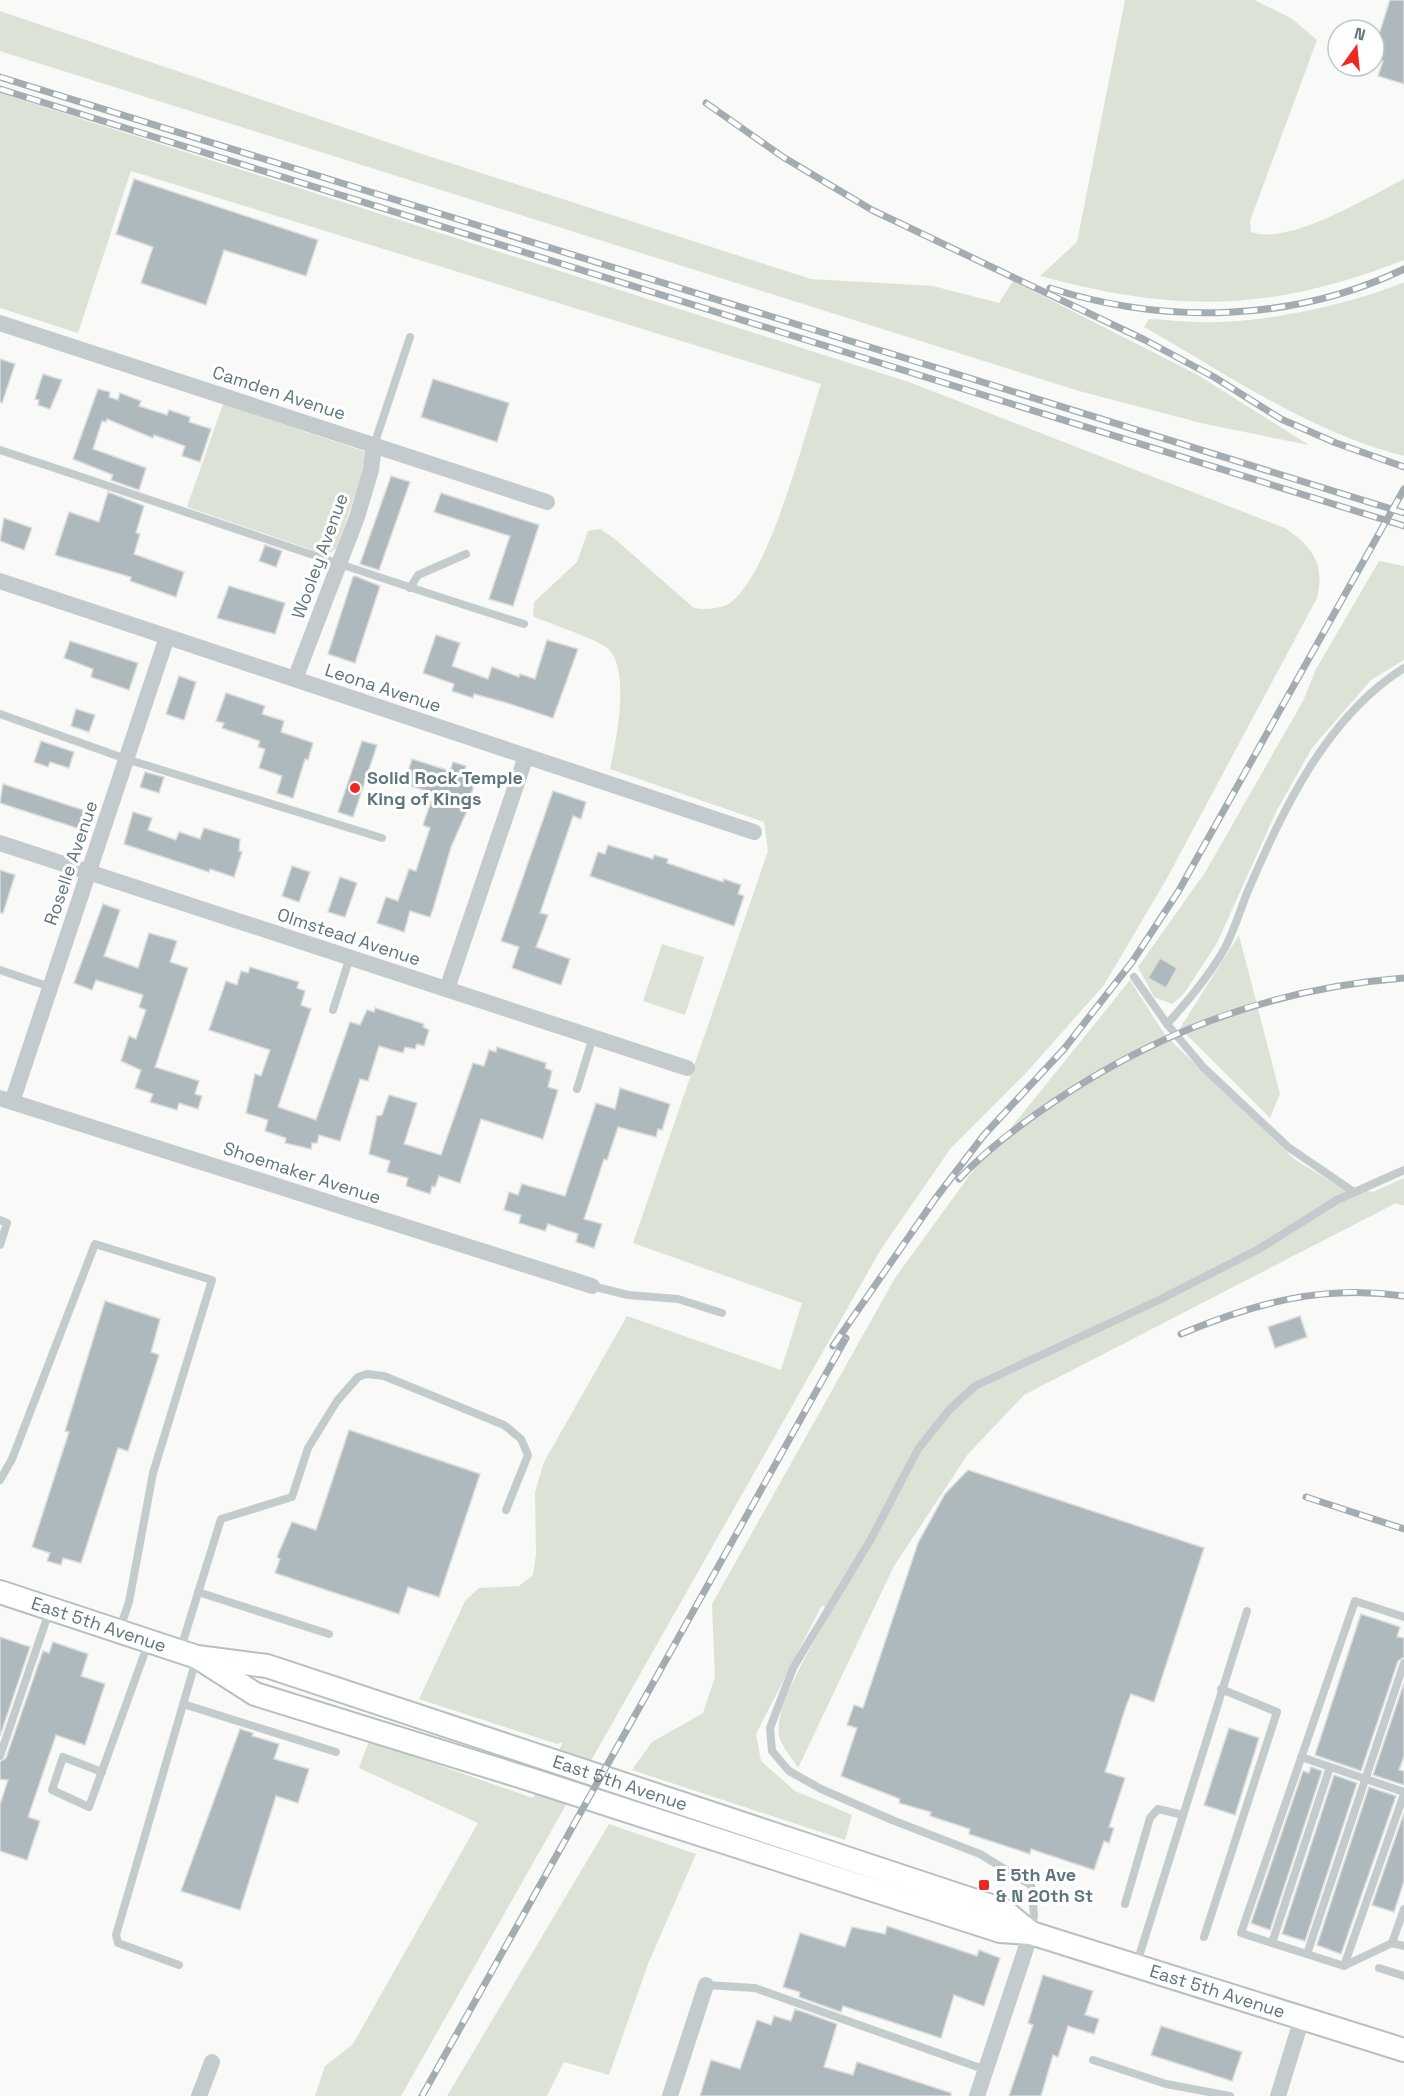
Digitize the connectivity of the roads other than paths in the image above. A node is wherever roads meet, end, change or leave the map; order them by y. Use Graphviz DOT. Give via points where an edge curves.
graph roads {
  1 [pos="0,322"];
  2 [pos="410,337"];
  3 [pos="374,445"];
  4 [pos="0,450"];
  5 [pos="546,502"];
  6 [pos="466,554"];
  7 [pos="337,565"];
  8 [pos="0,581"];
  9 [pos="410,588"];
  10 [pos="524,624"];
  11 [pos="167,637"];
  12 [pos="1404,668"];
  13 [pos="295,679"];
  14 [pos="0,714"];
  15 [pos="526,756"];
  16 [pos="126,759"];
  17 [pos="754,832"];
  18 [pos="381,838"];
  19 [pos="0,843"];
  20 [pos="88,872"];
  21 [pos="350,957"];
  22 [pos="0,970"];
  23 [pos="1134,977"];
  24 [pos="50,987"];
  25 [pos="447,989"];
  26 [pos="333,1010"];
  27 [pos="1167,1024"];
  28 [pos="593,1037"];
  29 [pos="687,1068"];
  30 [pos="577,1089"];
  31 [pos="6,1100"];
  32 [pos="1404,1170"];
  33 [pos="1354,1192"];
  34 [pos="0,1220"];
  35 [pos="0,1245"];
  36 [pos="592,1286"];
  37 [pos="722,1313"];
  38 [pos="0,1480"];
  39 [pos="506,1510"];
  40 [pos="0,1592"];
  41 [pos="198,1592"];
  42 [pos="50,1608"];
  43 [pos="1247,1611"];
  44 [pos="1404,1617"];
  45 [pos="119,1631"];
  46 [pos="329,1634"];
  47 [pos="149,1641"];
  48 [pos="189,1654"];
  49 [pos="1404,1663"];
  50 [pos="1221,1689"];
  51 [pos="183,1704"];
  52 [pos="336,1752"];
  53 [pos="0,1756"];
  54 [pos="1301,1757"];
  55 [pos="1330,1767"];
  56 [pos="102,1772"];
  57 [pos="1366,1779"];
  58 [pos="1404,1793"];
  59 [pos="1183,1815"];
  60 [pos="1125,1904"];
  61 [pos="1404,1909"];
  62 [pos="1031,1933"];
  63 [pos="1204,1937"];
  64 [pos="1272,1943"];
  65 [pos="1392,1943"];
  66 [pos="1404,1946"];
  67 [pos="1307,1954"];
  68 [pos="179,1965"];
  69 [pos="1136,1966"];
  70 [pos="1344,1966"];
  71 [pos="1379,1968"];
  72 [pos="1404,1976"];
  73 [pos="706,1985"];
  74 [pos="1302,2018"];
  75 [pos="1404,2050"];
  76 [pos="1094,2060"];
  77 [pos="212,2062"];
  78 [pos="986,2070"];
  79 [pos="199,2096"];
  80 [pos="670,2096"];
  81 [pos="977,2096"];
  82 [pos="1230,2096"];
  83 [pos="1278,2096"];
  1 -- 3 [label="street, Camden Avenue"];
  2 -- 3 [label="lane"];
  3 -- 5 [label="street, Camden Avenue"];
  3 -- 7 [label="street, Wooley Avenue" via="357,517"];
  4 -- 7 [label="lane" via="289,545"];
  6 -- 9 [label="lane" via="418,575"];
  7 -- 9 [label="lane"];
  7 -- 13 [label="street, Wooley Avenue"];
  8 -- 11 [label="street, Leona Avenue"];
  9 -- 10 [label="lane"];
  11 -- 13 [label="street, Leona Avenue"];
  11 -- 16 [label="street, Roselle Avenue"];
  12 -- 27 [label="lane" via="1366,697 1310,767 1280,822 1224,948 1199,989"];
  13 -- 15 [label="street, Leona Avenue"];
  14 -- 16 [label="lane"];
  15 -- 17 [label="street, Leona Avenue"];
  15 -- 25 [label="street"];
  16 -- 18 [label="lane"];
  16 -- 20 [label="street, Roselle Avenue"];
  19 -- 20 [label="street, Olmstead Avenue"];
  20 -- 21 [label="street, Olmstead Avenue"];
  20 -- 24 [label="street, Roselle Avenue"];
  21 -- 25 [label="street, Olmstead Avenue"];
  21 -- 26 [label="lane"];
  22 -- 24 [label="lane"];
  23 -- 27 [label="lane"];
  24 -- 31 [label="street, Roselle Avenue"];
  25 -- 28 [label="street, Olmstead Avenue"];
  27 -- 33 [label="lane" via="1203,1067 1288,1147"];
  28 -- 29 [label="street, Olmstead Avenue"];
  28 -- 30 [label="lane"];
  31 -- 36 [label="street, Shoemaker Avenue"];
  32 -- 33 [label="lane"];
  33 -- 62 [label="lane" via="1259,1249 975,1386 949,1410 918,1449 871,1539 793,1668 770,1728 772,1751 789,1771 892,1820 980,1854 1031,1885"];
  34 -- 35 [label="lane" via="7,1222"];
  36 -- 37 [label="lane" via="628,1295 678,1299"];
  38 -- 45 [label="lane" via="12,1459 95,1244 212,1280 153,1473 129,1602"];
  39 -- 41 [label="lane" via="528,1455 521,1439 504,1425 384,1376 367,1374 358,1377 337,1401 308,1448 292,1497 221,1519"];
  40 -- 42 [label="main road, East 5th Avenue"];
  41 -- 46 [label="lane"];
  41 -- 48 [label="lane"];
  42 -- 45 [label="main road, East 5th Avenue"];
  42 -- 53 [label="lane"];
  43 -- 50 [label="lane"];
  44 -- 54 [label="lane" via="1355,1601"];
  45 -- 47 [label="main road, East 5th Avenue"];
  47 -- 48 [label="main road, East 5th Avenue"];
  47 -- 56 [label="lane"];
  48 -- 51 [label="lane"];
  48 -- 62 [label="main road, East 5th Avenue" via="255,1694 1000,1931"];
  48 -- 62 [label="main road, East 5th Avenue" via="278,1670 1003,1910"];
  49 -- 57 [label="lane"];
  50 -- 59 [label="lane"];
  50 -- 63 [label="lane" via="1277,1712"];
  51 -- 52 [label="lane"];
  51 -- 68 [label="lane" via="116,1935 118,1943"];
  54 -- 55 [label="lane"];
  54 -- 64 [label="lane" via="1241,1932"];
  55 -- 57 [label="lane"];
  55 -- 64 [label="lane"];
  56 -- 56 [label="lane" via="89,1807 52,1790 63,1757"];
  57 -- 58 [label="lane"];
  57 -- 67 [label="lane"];
  58 -- 70 [label="lane"];
  59 -- 60 [label="lane" via="1158,1809 1150,1818"];
  59 -- 69 [label="lane"];
  61 -- 65 [label="lane"];
  62 -- 69 [label="main road, East 5th Avenue"];
  62 -- 78 [label="street"];
  64 -- 67 [label="lane"];
  65 -- 66 [label="lane"];
  65 -- 70 [label="lane"];
  67 -- 70 [label="lane"];
  69 -- 74 [label="main road, East 5th Avenue"];
  71 -- 72 [label="lane"];
  73 -- 78 [label="lane" via="755,1988"];
  73 -- 80 [label="street"];
  74 -- 75 [label="main road, East 5th Avenue"];
  74 -- 83 [label="street"];
  76 -- 82 [label="lane" via="1166,2084"];
  77 -- 79 [label="street"];
  78 -- 81 [label="street"];
}
